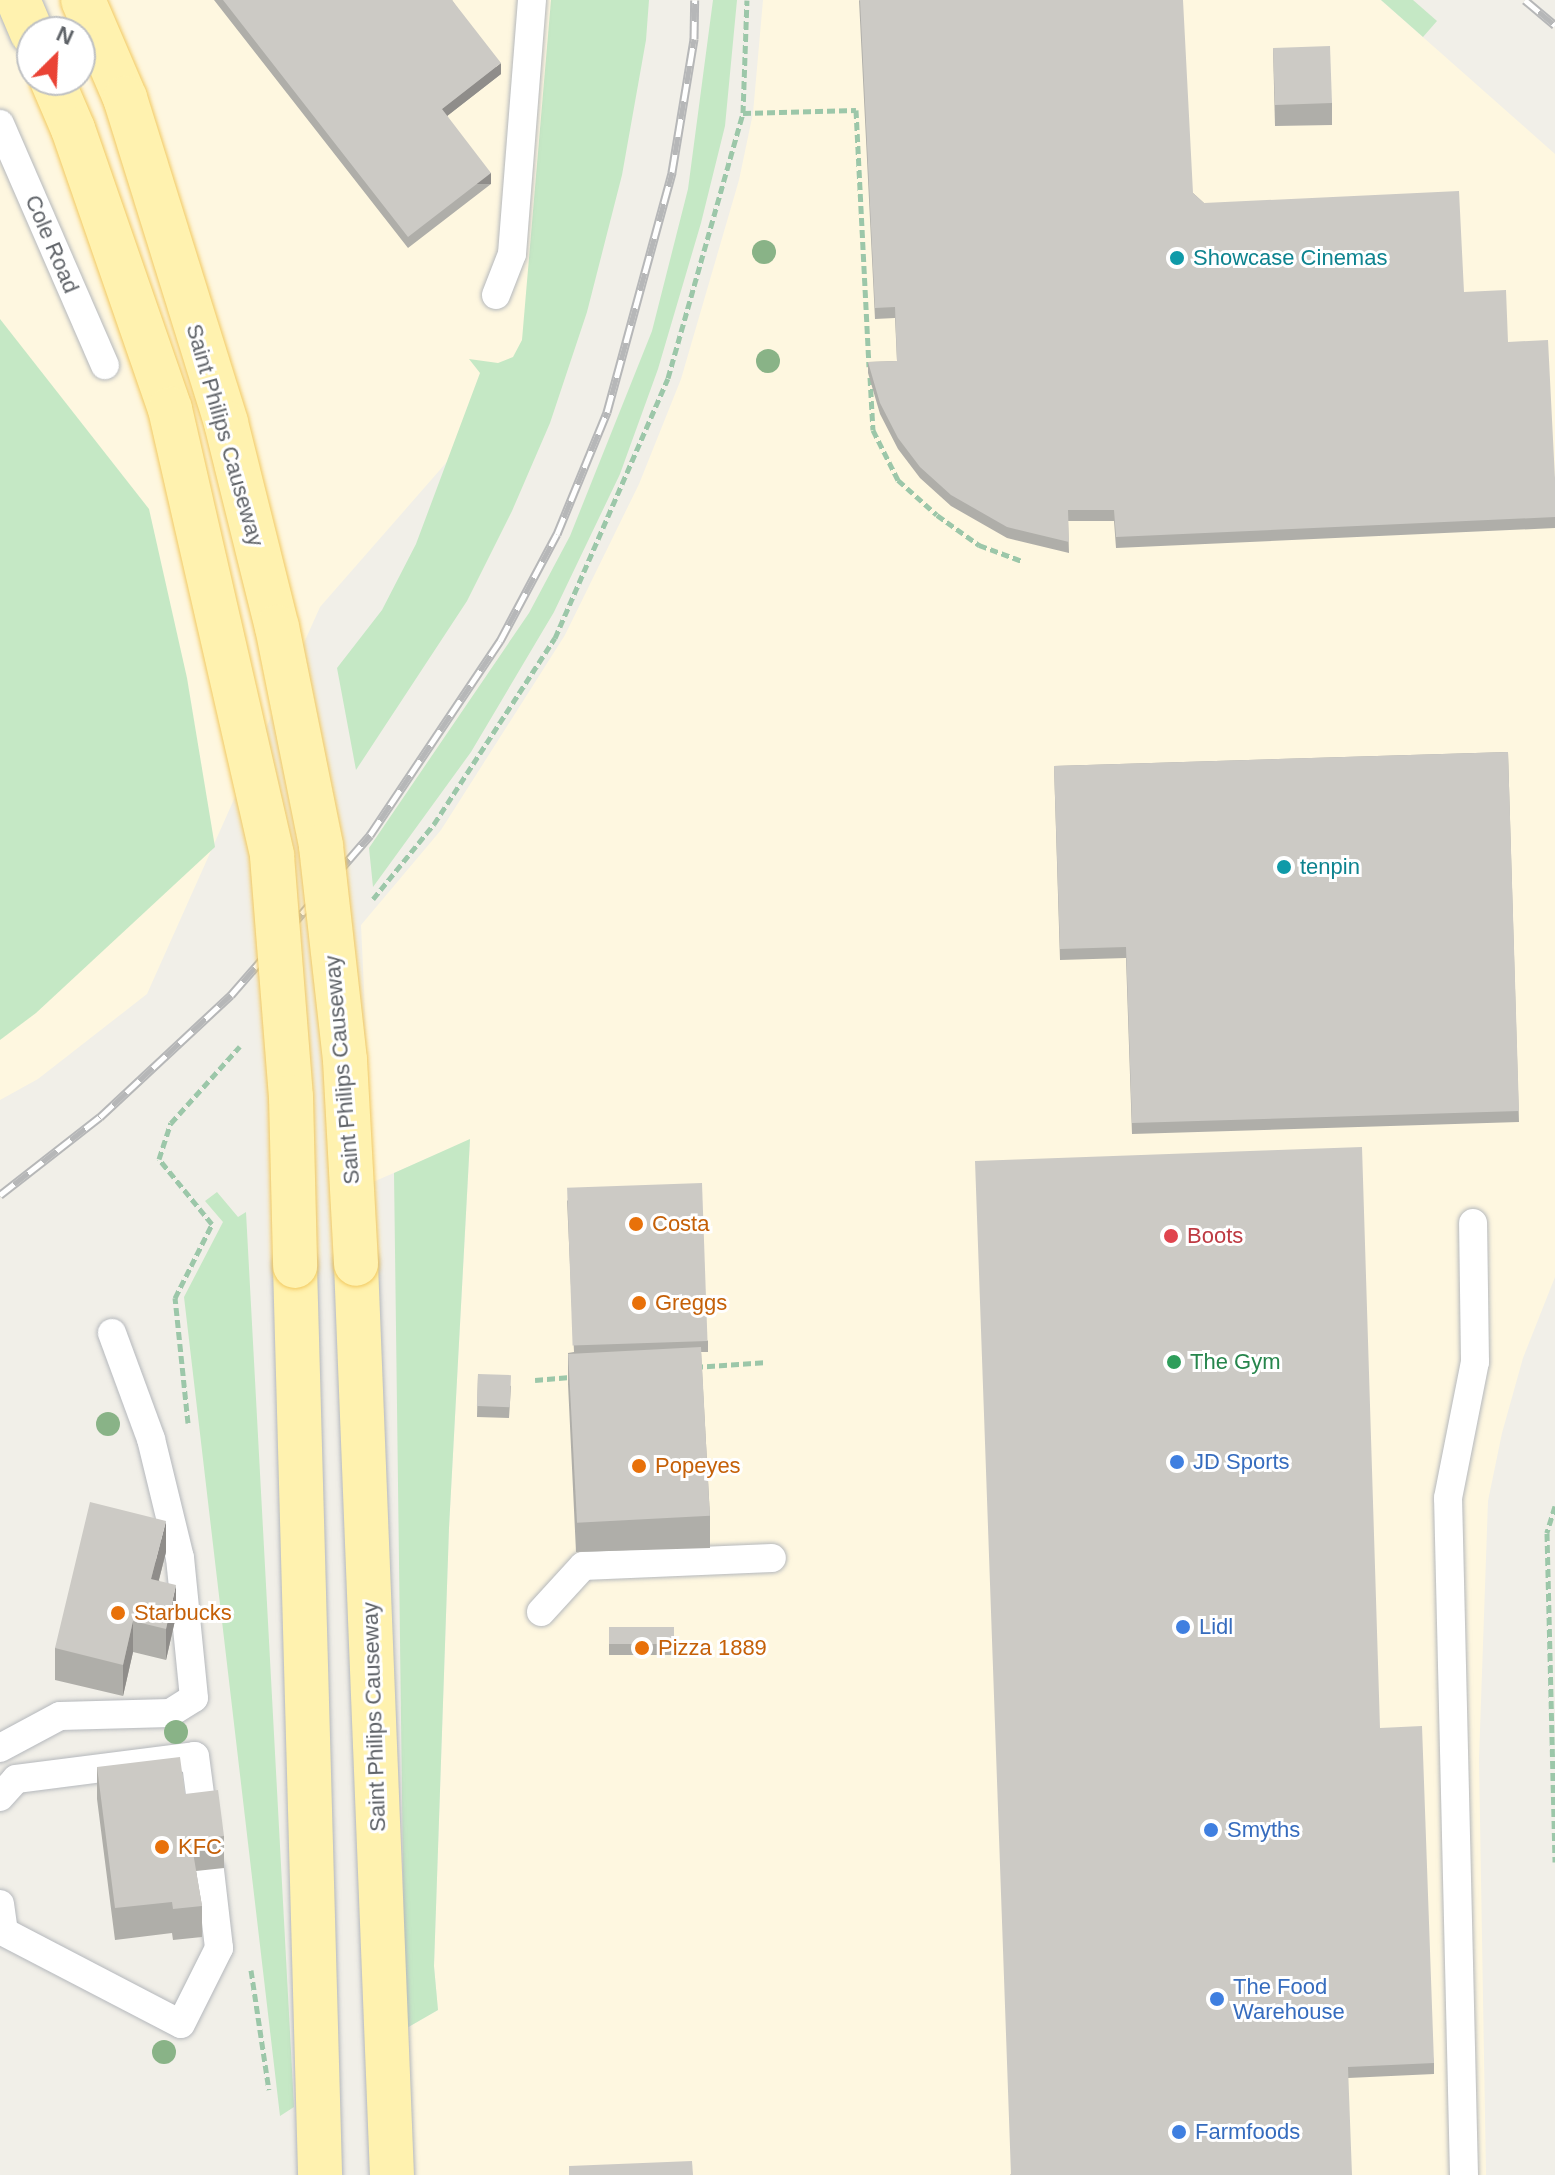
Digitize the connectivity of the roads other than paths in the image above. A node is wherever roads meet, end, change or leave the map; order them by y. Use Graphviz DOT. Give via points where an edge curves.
graph roads {
  1 [pos="83,0"];
  2 [pos="532,0"];
  3 [pos="59,96"];
  4 [pos="0,124"];
  5 [pos="496,295"];
  6 [pos="105,365"];
  7 [pos="1473,1223"];
  8 [pos="112,1333"];
  9 [pos="772,1558"];
  10 [pos="541,1612"];
  11 [pos="0,1748"];
  12 [pos="0,1797"];
  13 [pos="204,1824"];
  14 [pos="210,1870"];
  15 [pos="0,1904"];
  16 [pos="320,2175"];
  17 [pos="392,2175"];
  18 [pos="1464,2175"];
  1 -- 17 [label="main road, Saint Philips Causeway, bridge" via="125,98 226,423 277,627 321,846 345,1060 356,1264"];
  2 -- 5 [label="lane" via="512,254"];
  3 -- 16 [label="main road, Saint Philips Causeway, bridge" via="170,409 272,856 291,1097"];
  4 -- 6 [label="lane, Cole Road"];
  7 -- 18 [label="lane" via="1475,1362 1448,1498"];
  8 -- 11 [label="lane" via="151,1439 180,1558 194,1698 170,1713 60,1716"];
  9 -- 10 [label="lane" via="583,1566"];
  12 -- 13 [label="lane" via="16,1779 195,1756"];
  14 -- 15 [label="lane" via="219,1948 181,2024 4,1932"];
}
